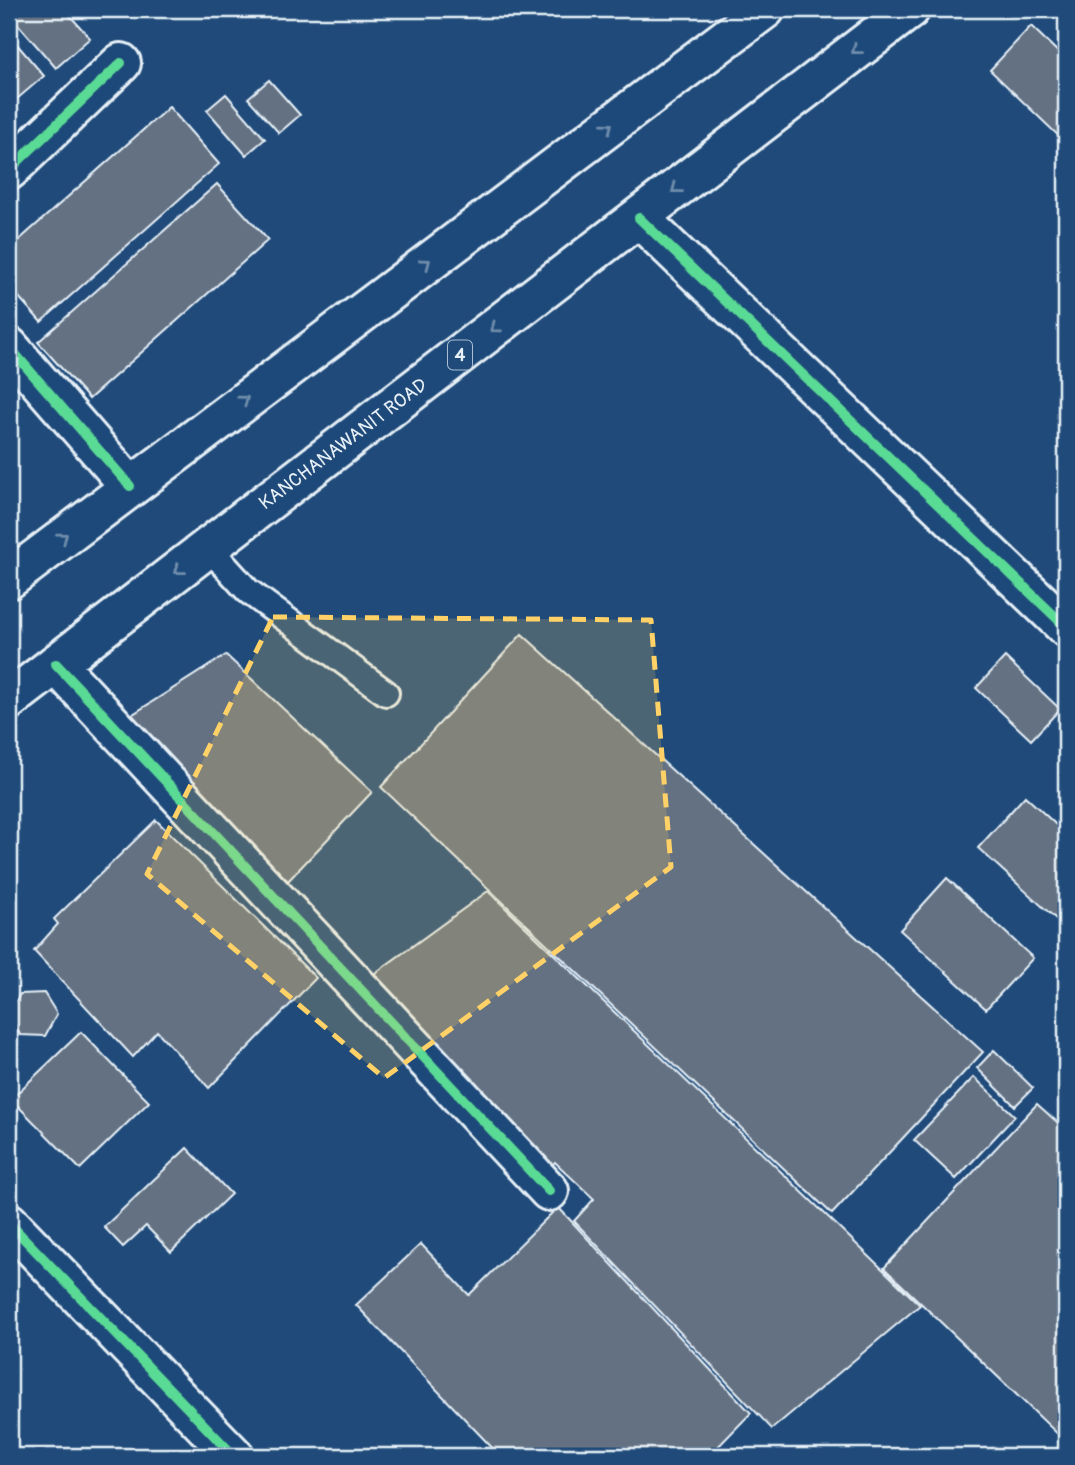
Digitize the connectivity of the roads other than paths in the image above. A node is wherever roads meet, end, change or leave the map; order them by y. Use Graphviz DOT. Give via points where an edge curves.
graph roads {
  1 [pos="765,9"];
  2 [pos="911,9"];
  3 [pos="121,63"];
  4 [pos="9,170"];
  5 [pos="639,218"];
  6 [pos="9,347"];
  7 [pos="130,486"];
  8 [pos="208,547"];
  9 [pos="9,579"];
  10 [pos="1066,627"];
  11 [pos="56,664"];
  12 [pos="386,692"];
  13 [pos="9,700"];
  14 [pos="549,1191"];
  15 [pos="9,1223"];
  16 [pos="234,1456"];
  7 -- 1 [label="main road, one-way"];
  2 -- 5 [label="main road, KANCHANAWANIT ROAD / 4, one-way"];
  3 -- 4 [label="main road"];
  5 -- 8 [label="main road, KANCHANAWANIT ROAD / 4, one-way"];
  5 -- 10 [label="main road"];
  6 -- 7 [label="main road"];
  9 -- 7 [label="main road, one-way"];
  8 -- 11 [label="main road, KANCHANAWANIT ROAD / 4, one-way"];
  8 -- 12 [label="lane" via="248,591"];
  11 -- 13 [label="main road, KANCHANAWANIT ROAD / 4"];
  11 -- 14 [label="main road"];
  15 -- 16 [label="main road"];
}
